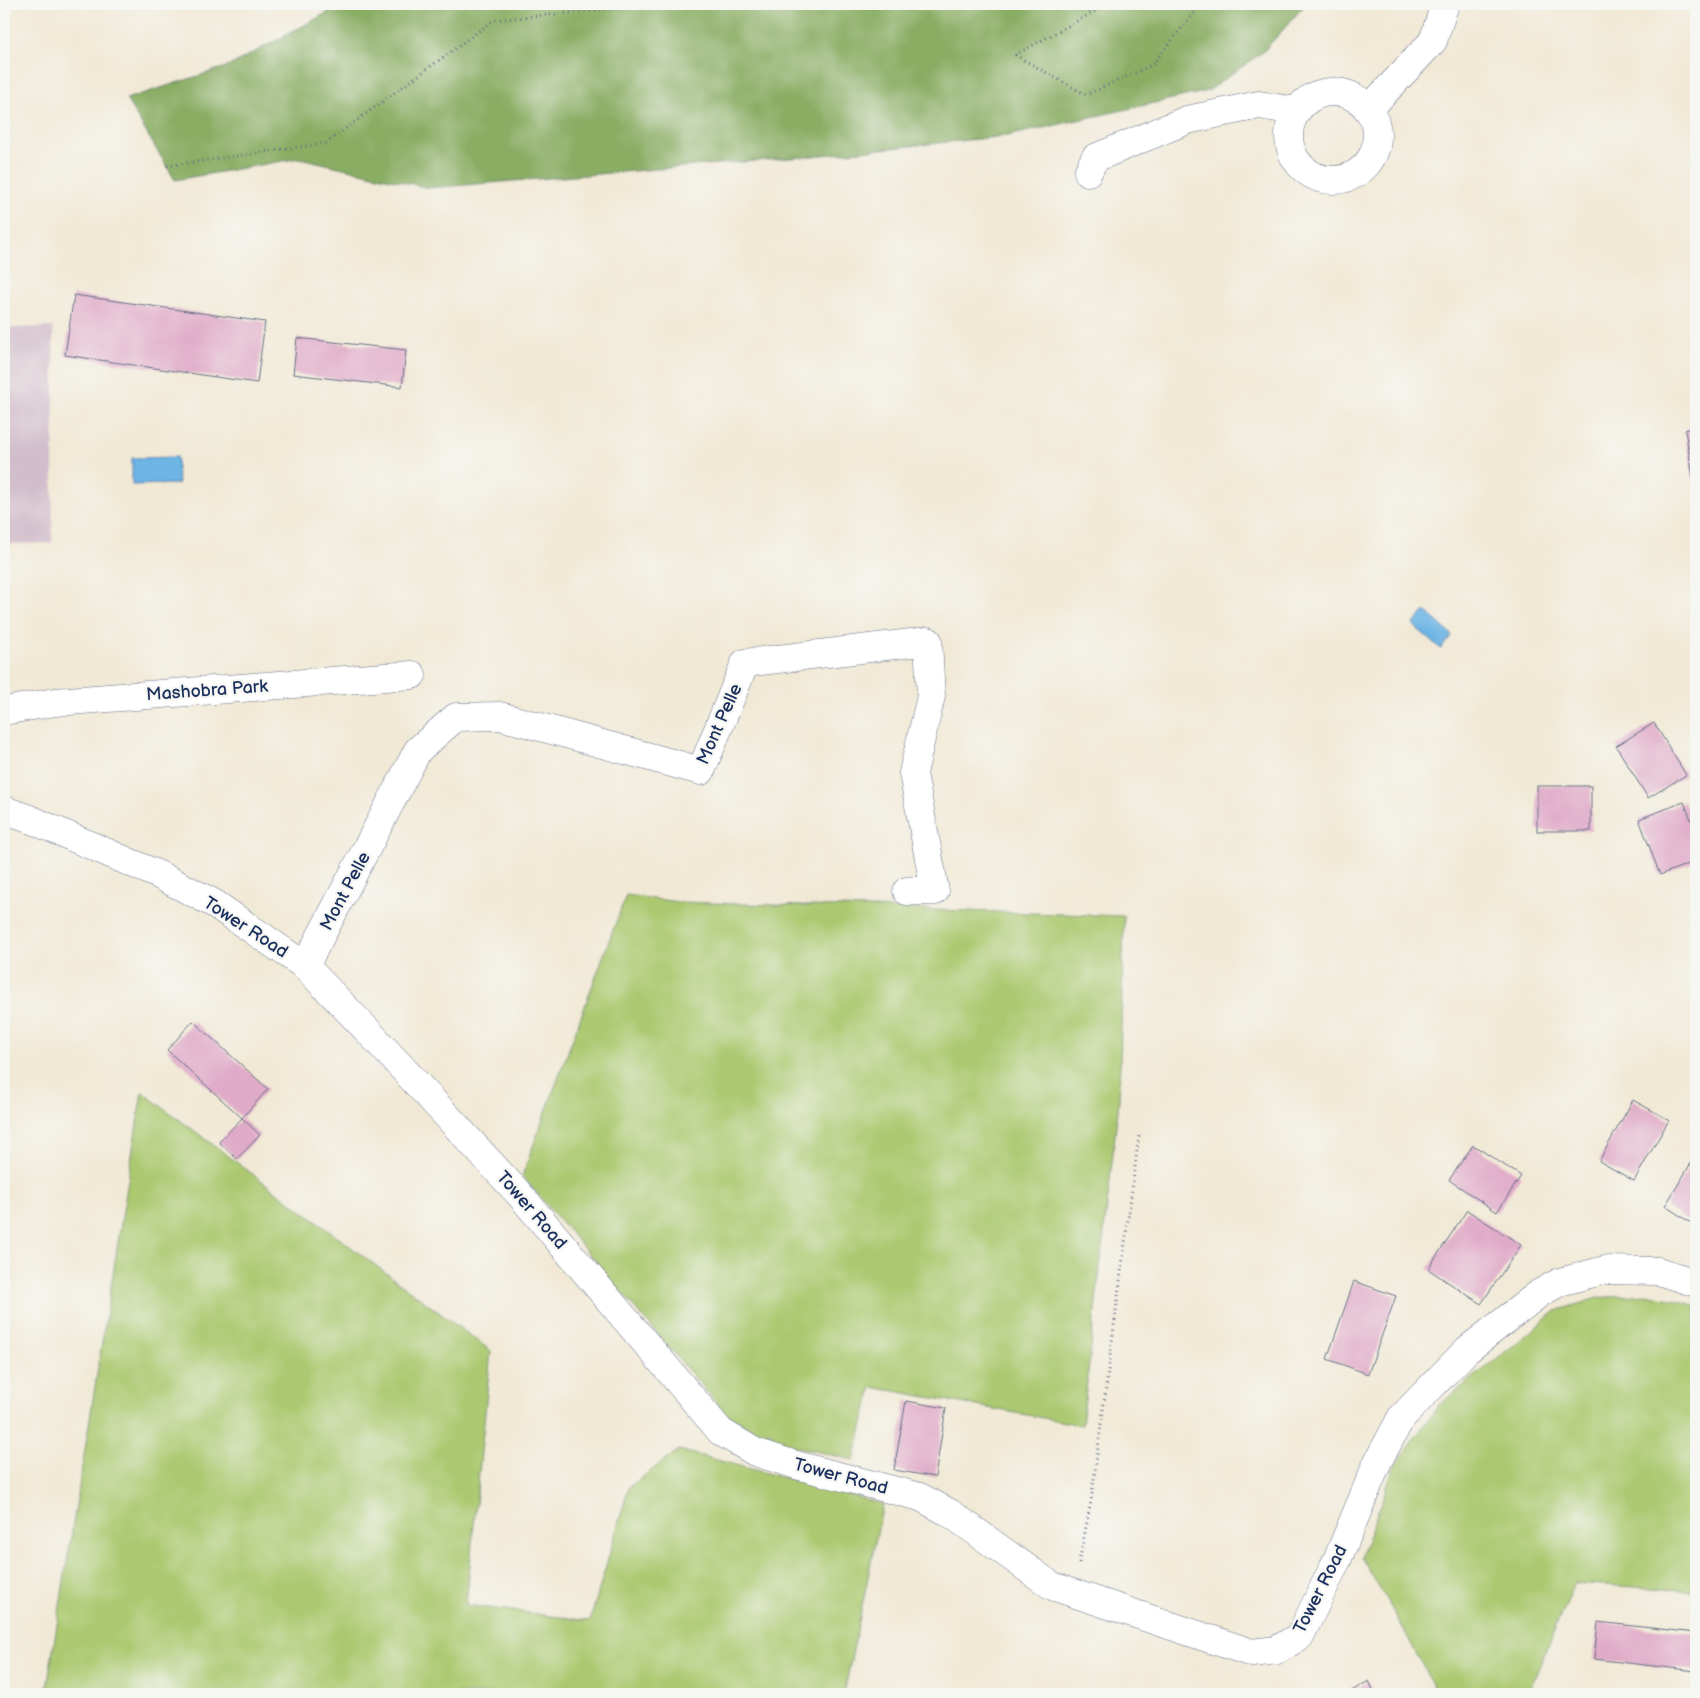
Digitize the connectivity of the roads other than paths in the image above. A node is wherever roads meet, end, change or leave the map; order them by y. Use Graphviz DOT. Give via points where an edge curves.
graph roads {
  1 [pos="1445,4"];
  2 [pos="1368,110"];
  3 [pos="1296,111"];
  4 [pos="1088,172"];
  5 [pos="412,675"];
  6 [pos="4,712"];
  7 [pos="4,810"];
  8 [pos="907,891"];
  9 [pos="305,966"];
  10 [pos="1696,1283"];
  1 -- 2 [label="street" via="1433,41"];
  2 -- 3 [label="street" via="1346,94 1332,92 1318,94"];
  2 -- 3 [label="street" via="1375,123 1377,138 1374,152 1367,165 1341,180 1326,180 1312,175 1292,154 1290,125"];
  3 -- 4 [label="street" via="1259,104 1187,120 1095,158"];
  5 -- 6 [label="street, Mashobra Park" via="55,702"];
  7 -- 9 [label="street, Tower Road" via="159,875 215,904"];
  8 -- 9 [label="street, Mont Pelle" via="935,891 913,772 932,696 928,641 745,663 701,771 500,716 456,717 418,750"];
  9 -- 10 [label="street, Tower Road" via="521,1196 721,1432 755,1452 920,1497 950,1513 1052,1586 1252,1653 1277,1650 1300,1636 1338,1558 1378,1461 1401,1418 1467,1350 1540,1293 1560,1282 1605,1270 1658,1271"];
}
